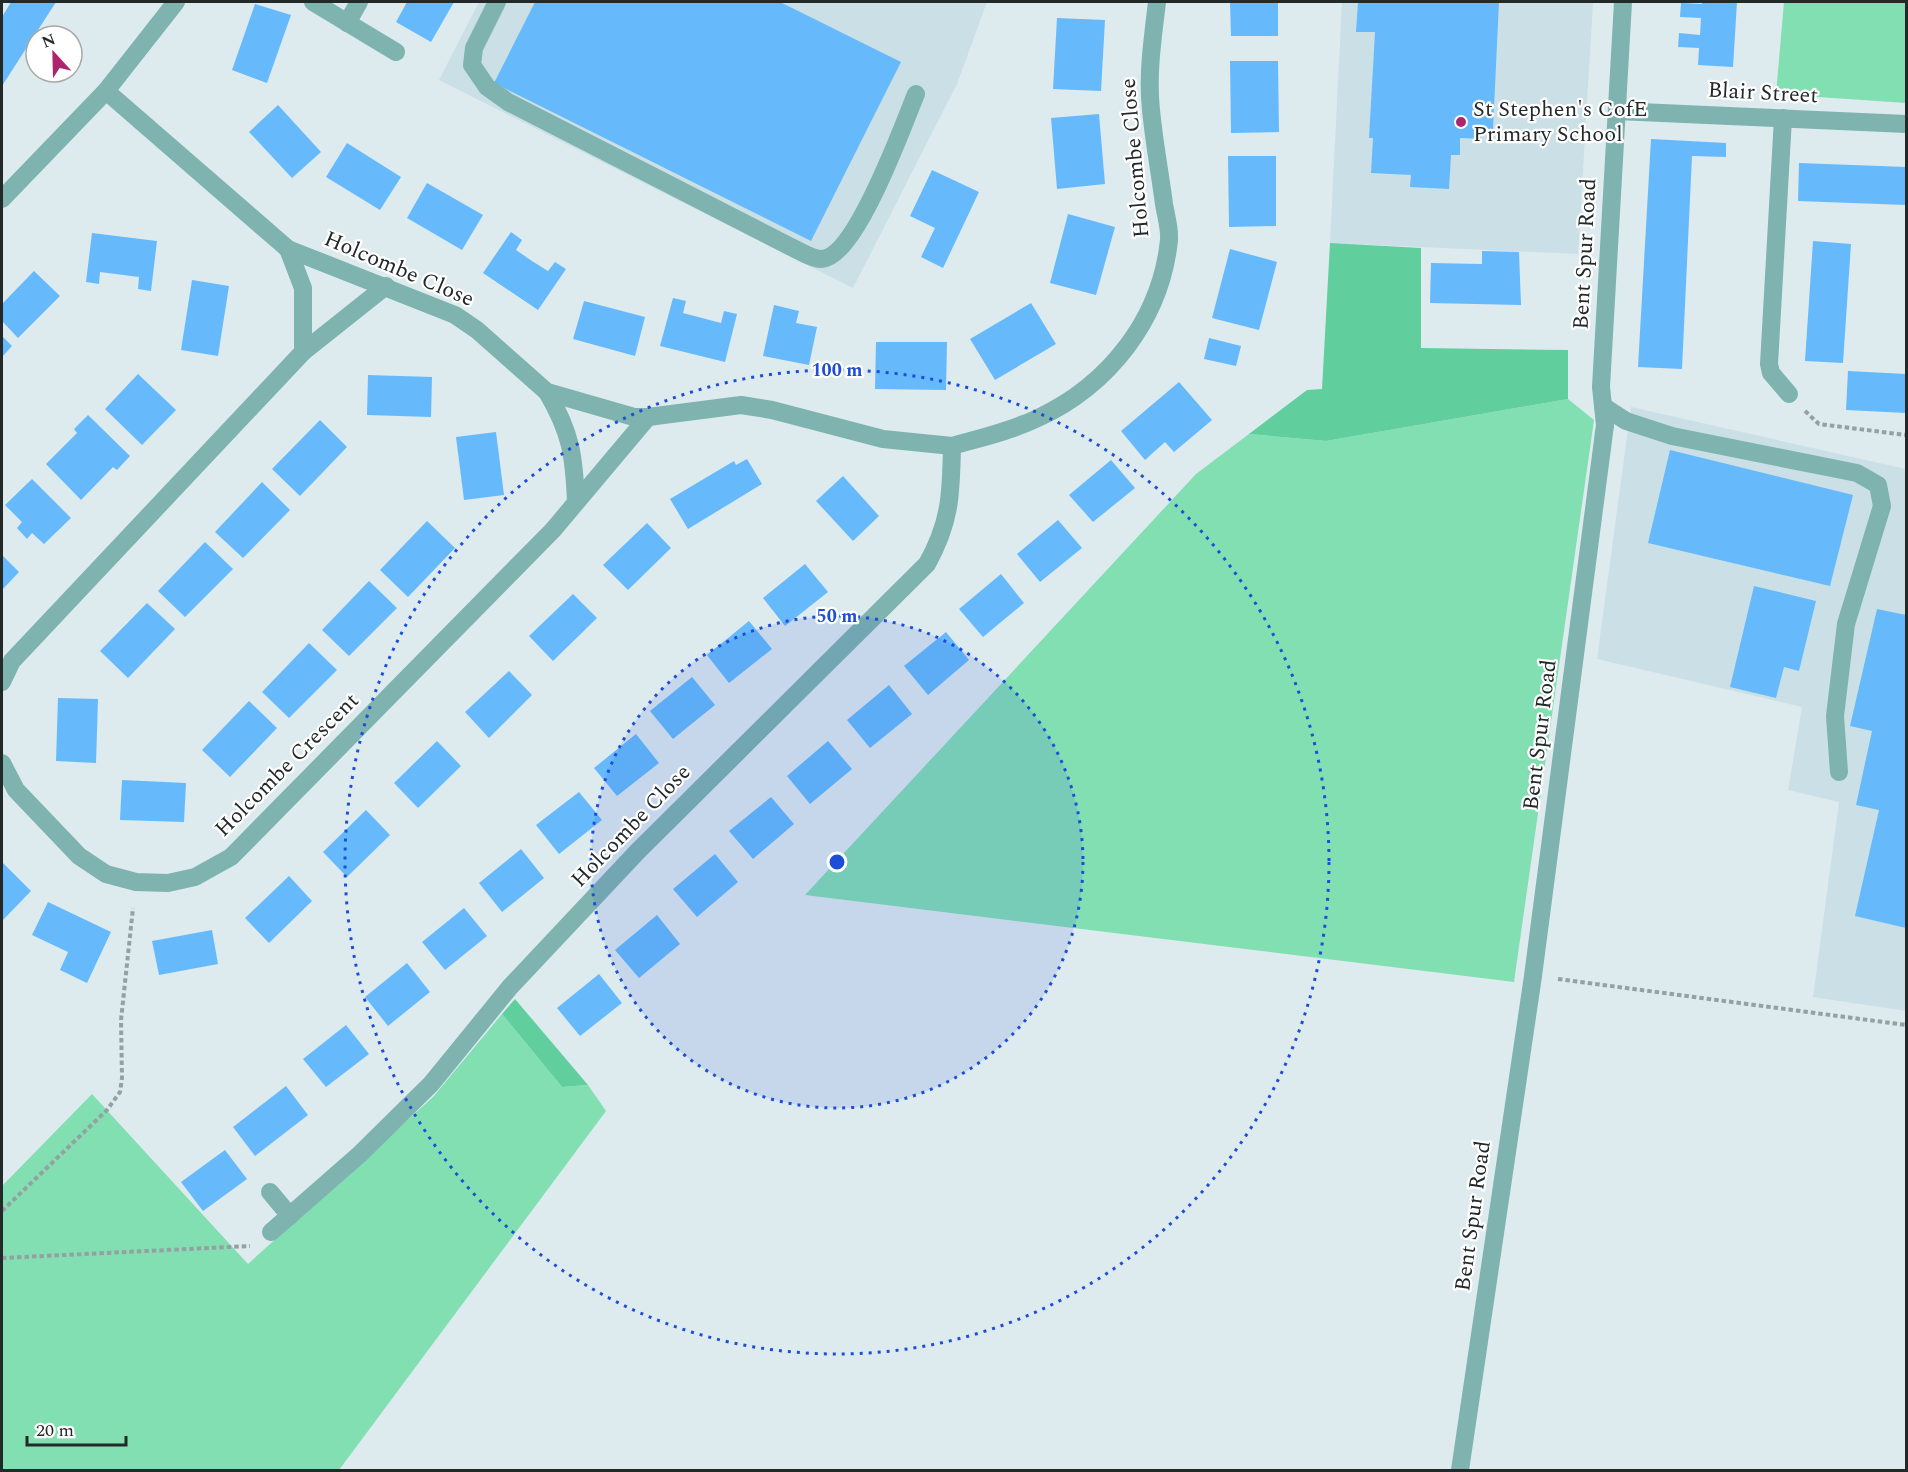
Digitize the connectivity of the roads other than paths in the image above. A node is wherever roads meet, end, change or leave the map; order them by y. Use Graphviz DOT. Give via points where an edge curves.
graph roads {
  1 [pos="176,2"];
  2 [pos="313,2"];
  3 [pos="359,2"];
  4 [pos="497,2"];
  5 [pos="1156,2"];
  6 [pos="1623,2"];
  7 [pos="347,23"];
  8 [pos="396,52"];
  9 [pos="106,91"];
  10 [pos="916,94"];
  11 [pos="1617,111"];
  12 [pos="1783,118"];
  13 [pos="1906,124"];
  14 [pos="2,199"];
  15 [pos="288,249"];
  16 [pos="386,286"];
  17 [pos="303,352"];
  18 [pos="547,392"];
  19 [pos="1789,394"];
  20 [pos="1603,405"];
  21 [pos="648,417"];
  22 [pos="951,446"];
  23 [pos="576,502"];
  24 [pos="2,682"];
  25 [pos="2,763"];
  26 [pos="1839,772"];
  27 [pos="270,1192"];
  28 [pos="290,1216"];
  29 [pos="271,1232"];
  30 [pos="1460,1470"];
  1 -- 9 [label="street"];
  2 -- 7 [label="street"];
  3 -- 7 [label="street"];
  4 -- 10 [label="street" via="474,48 472,65 487,87 508,102 821,259 834,256 864,216"];
  5 -- 22 [label="street, Holcombe Close" via="1151,109 1169,238 1160,282 1145,322 1121,357 1086,389 1039,418"];
  6 -- 11 [label="street, Bent Spur Road"];
  7 -- 8 [label="street"];
  9 -- 14 [label="street"];
  9 -- 15 [label="street, Holcombe Close"];
  11 -- 12 [label="street, Blair Street"];
  11 -- 20 [label="street, Bent Spur Road"];
  12 -- 13 [label="street, Blair Street"];
  12 -- 19 [label="street" via="1769,364 1771,373"];
  15 -- 16 [label="street, Holcombe Close"];
  15 -- 17 [label="street" via="303,288"];
  16 -- 17 [label="street"];
  16 -- 18 [label="street, Holcombe Close" via="455,315"];
  17 -- 24 [label="street" via="12,662"];
  18 -- 21 [label="street, Holcombe Close" via="634,417"];
  18 -- 23 [label="street" via="564,421 571,443"];
  20 -- 26 [label="street" via="1626,421 1672,436 1857,473 1878,485 1882,506 1846,624 1835,716"];
  20 -- 30 [label="street, Bent Spur Road" via="1605,425 1533,976"];
  21 -- 22 [label="street, Holcombe Close" via="741,405 883,439"];
  21 -- 23 [label="street, Holcombe Crescent"];
  22 -- 28 [label="street, Holcombe Close" via="951,491 942,536 927,564 637,852 510,987 431,1084 360,1155"];
  23 -- 25 [label="street, Holcombe Crescent" via="553,530 231,857 195,877 136,882 106,874 79,856 16,790"];
  27 -- 28 [label="street"];
  28 -- 29 [label="street, Holcombe Close"];
}
